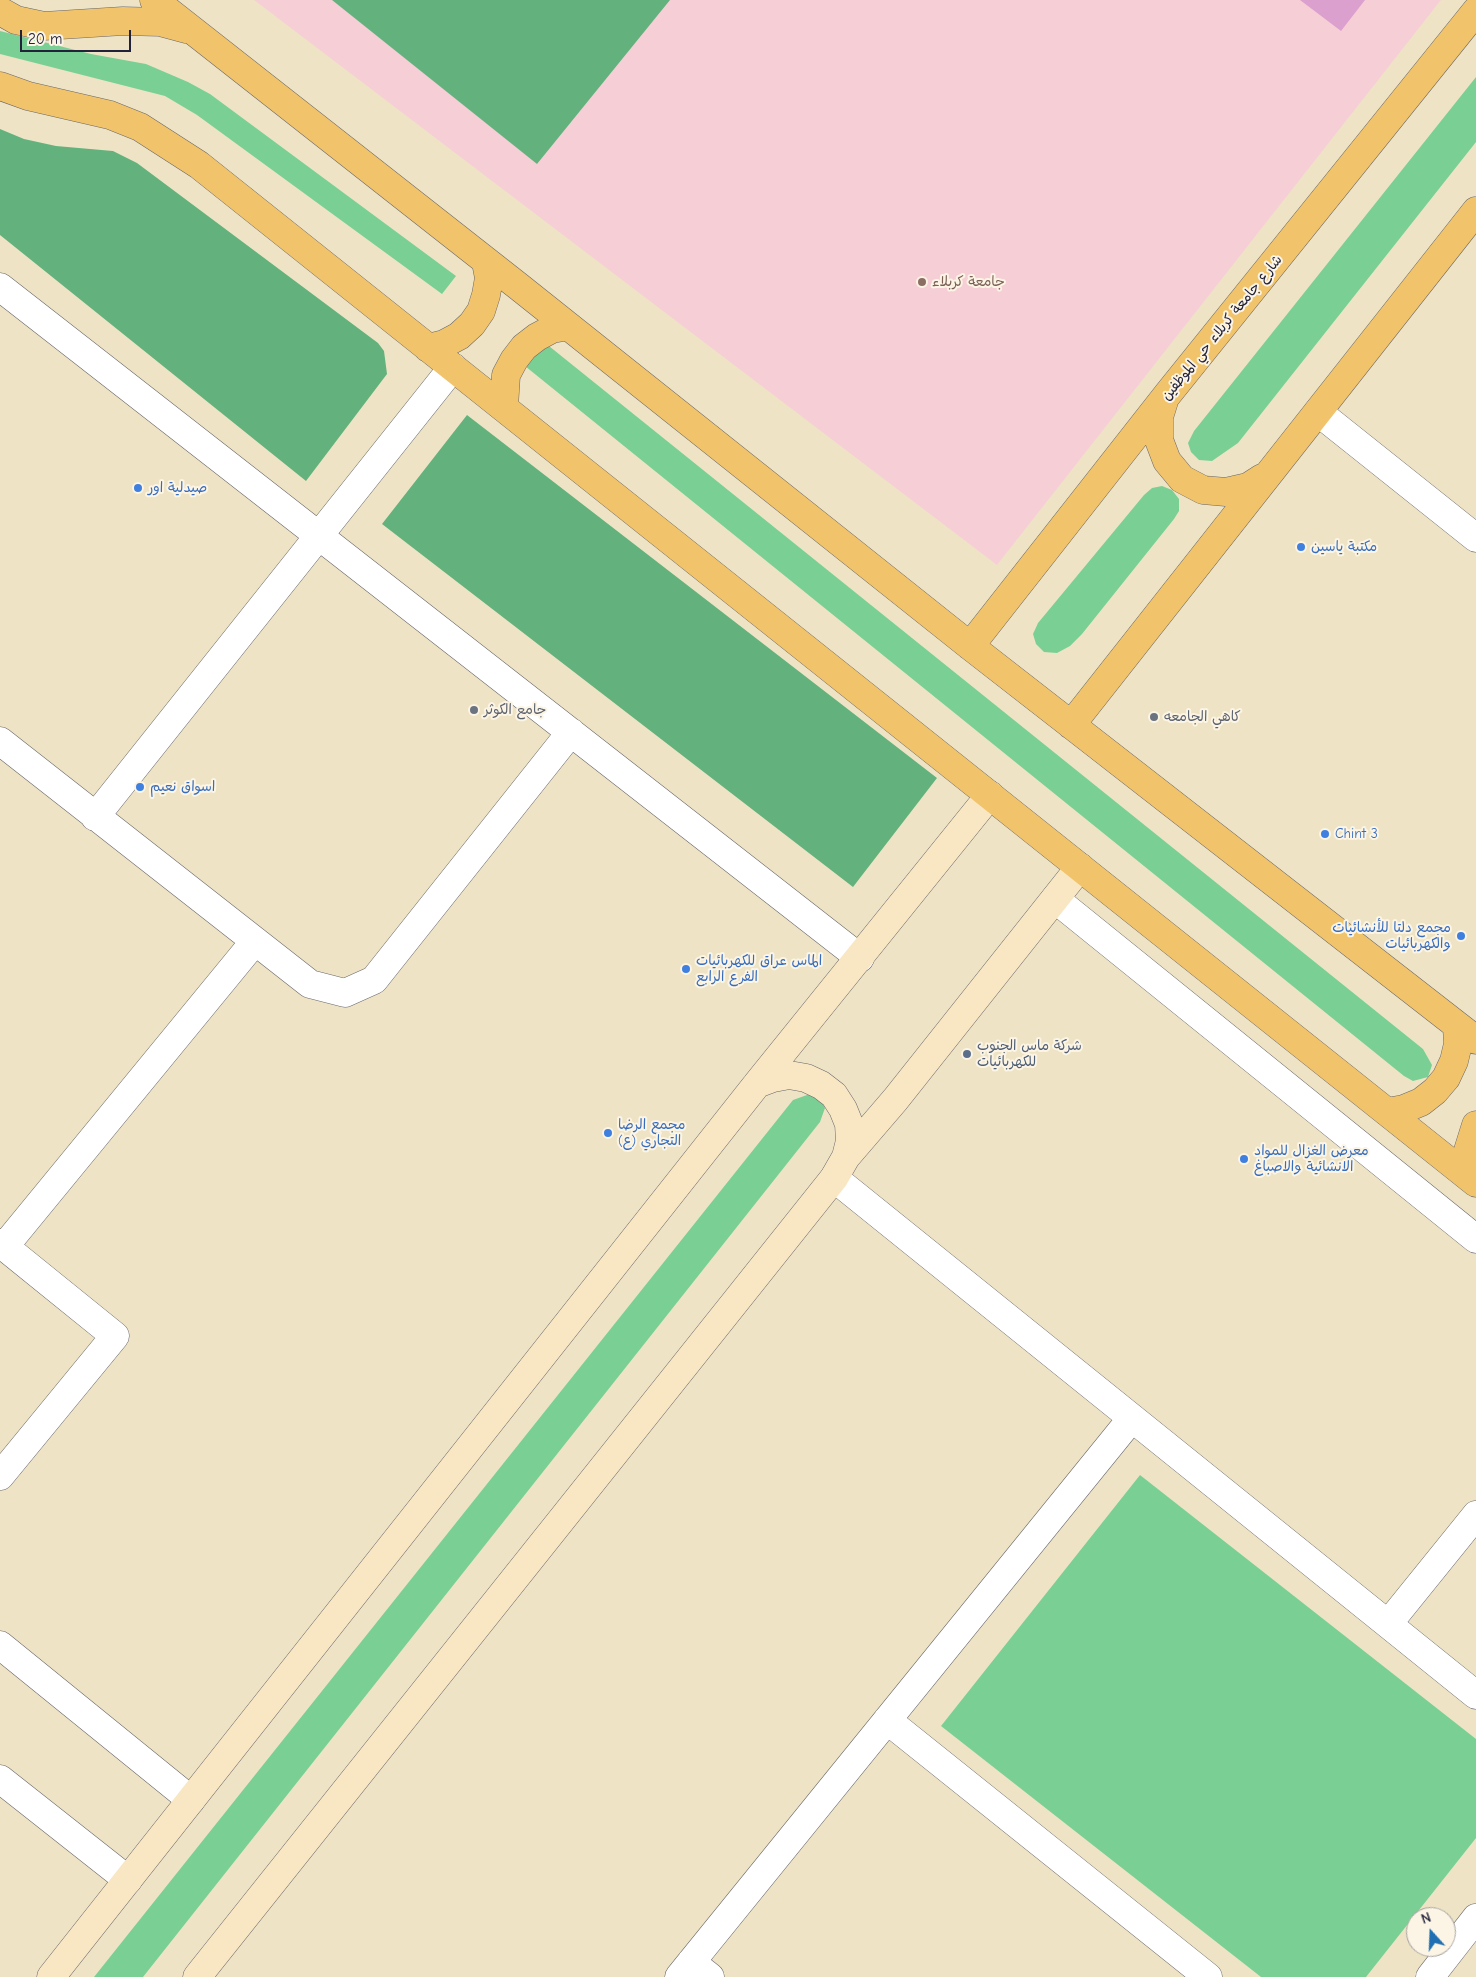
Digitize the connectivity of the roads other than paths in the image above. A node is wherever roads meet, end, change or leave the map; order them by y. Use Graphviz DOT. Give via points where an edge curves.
graph roads {
  1 [pos="154,0"];
  2 [pos="0,11"];
  3 [pos="1476,12"];
  4 [pos="192,31"];
  5 [pos="0,86"];
  6 [pos="1476,211"];
  7 [pos="486,262"];
  8 [pos="0,287"];
  9 [pos="568,326"];
  10 [pos="428,348"];
  11 [pos="453,367"];
  12 [pos="1167,395"];
  13 [pos="504,407"];
  14 [pos="1318,412"];
  15 [pos="1268,474"];
  16 [pos="320,536"];
  17 [pos="1476,538"];
  18 [pos="970,646"];
  19 [pos="1071,725"];
  20 [pos="571,732"];
  21 [pos="0,741"];
  22 [pos="990,795"];
  23 [pos="95,817"];
  24 [pos="1080,867"];
  25 [pos="1055,899"];
  26 [pos="255,941"];
  27 [pos="860,958"];
  28 [pos="1467,1033"];
  29 [pos="757,1084"];
  30 [pos="1387,1112"];
  31 [pos="1476,1126"];
  32 [pos="840,1168"];
  33 [pos="1471,1179"];
  34 [pos="1476,1240"];
  35 [pos="2,1245"];
  36 [pos="1132,1418"];
  37 [pos="0,1476"];
  38 [pos="1476,1514"];
  39 [pos="1388,1624"];
  40 [pos="0,1645"];
  41 [pos="1476,1695"];
  42 [pos="887,1720"];
  43 [pos="0,1778"];
  44 [pos="191,1800"];
  45 [pos="128,1880"];
  46 [pos="1476,1918"];
  47 [pos="694,1972"];
  48 [pos="202,1975"];
  49 [pos="51,1977"];
  50 [pos="1208,1977"];
  51 [pos="1430,1977"];
  1 -- 4 [label="main road"];
  2 -- 4 [label="main road" via="16,20 44,26 160,22"];
  3 -- 12 [label="main road, شارع جامعة كربلاء حي الموظفين"];
  4 -- 7 [label="main road"];
  5 -- 10 [label="main road" via="28,96 110,114 140,126 172,146"];
  6 -- 14 [label="main road"];
  7 -- 9 [label="main road"];
  7 -- 10 [label="main road" via="488,278 481,311 459,336"];
  8 -- 16 [label="street"];
  9 -- 13 [label="main road" via="552,329 524,347 506,375"];
  9 -- 18 [label="main road"];
  10 -- 11 [label="main road"];
  11 -- 13 [label="main road"];
  11 -- 16 [label="street"];
  12 -- 15 [label="main road" via="1159,417 1159,440 1167,461 1182,479 1203,490 1226,492 1248,487"];
  12 -- 18 [label="main road, شارع جامعة كربلاء حي الموظفين"];
  13 -- 22 [label="main road"];
  14 -- 15 [label="main road"];
  14 -- 17 [label="street"];
  15 -- 19 [label="main road"];
  16 -- 20 [label="street"];
  16 -- 23 [label="street"];
  18 -- 19 [label="main road"];
  19 -- 28 [label="main road"];
  20 -- 26 [label="street" via="374,980 345,993 310,984"];
  20 -- 27 [label="street"];
  21 -- 23 [label="street"];
  22 -- 24 [label="main road"];
  22 -- 27 [label="main road"];
  23 -- 26 [label="street"];
  24 -- 25 [label="main road"];
  24 -- 30 [label="main road"];
  25 -- 32 [label="main road"];
  25 -- 34 [label="street"];
  26 -- 35 [label="street"];
  27 -- 29 [label="main road"];
  28 -- 30 [label="main road" via="1458,1044 1446,1078 1435,1091 1421,1102"];
  29 -- 32 [label="main road" via="773,1078 798,1076 821,1085 834,1095 849,1124 850,1141"];
  29 -- 44 [label="main road"];
  30 -- 33 [label="main road"];
  31 -- 33 [label="main road" via="1466,1157"];
  32 -- 36 [label="street"];
  32 -- 48 [label="main road"];
  35 -- 37 [label="street" via="115,1336"];
  36 -- 39 [label="street"];
  36 -- 42 [label="street"];
  38 -- 39 [label="street"];
  39 -- 41 [label="street"];
  40 -- 44 [label="street"];
  42 -- 47 [label="street"];
  42 -- 50 [label="street"];
  43 -- 45 [label="street"];
  44 -- 45 [label="main road"];
  45 -- 49 [label="main road"];
  46 -- 51 [label="street"];
}
